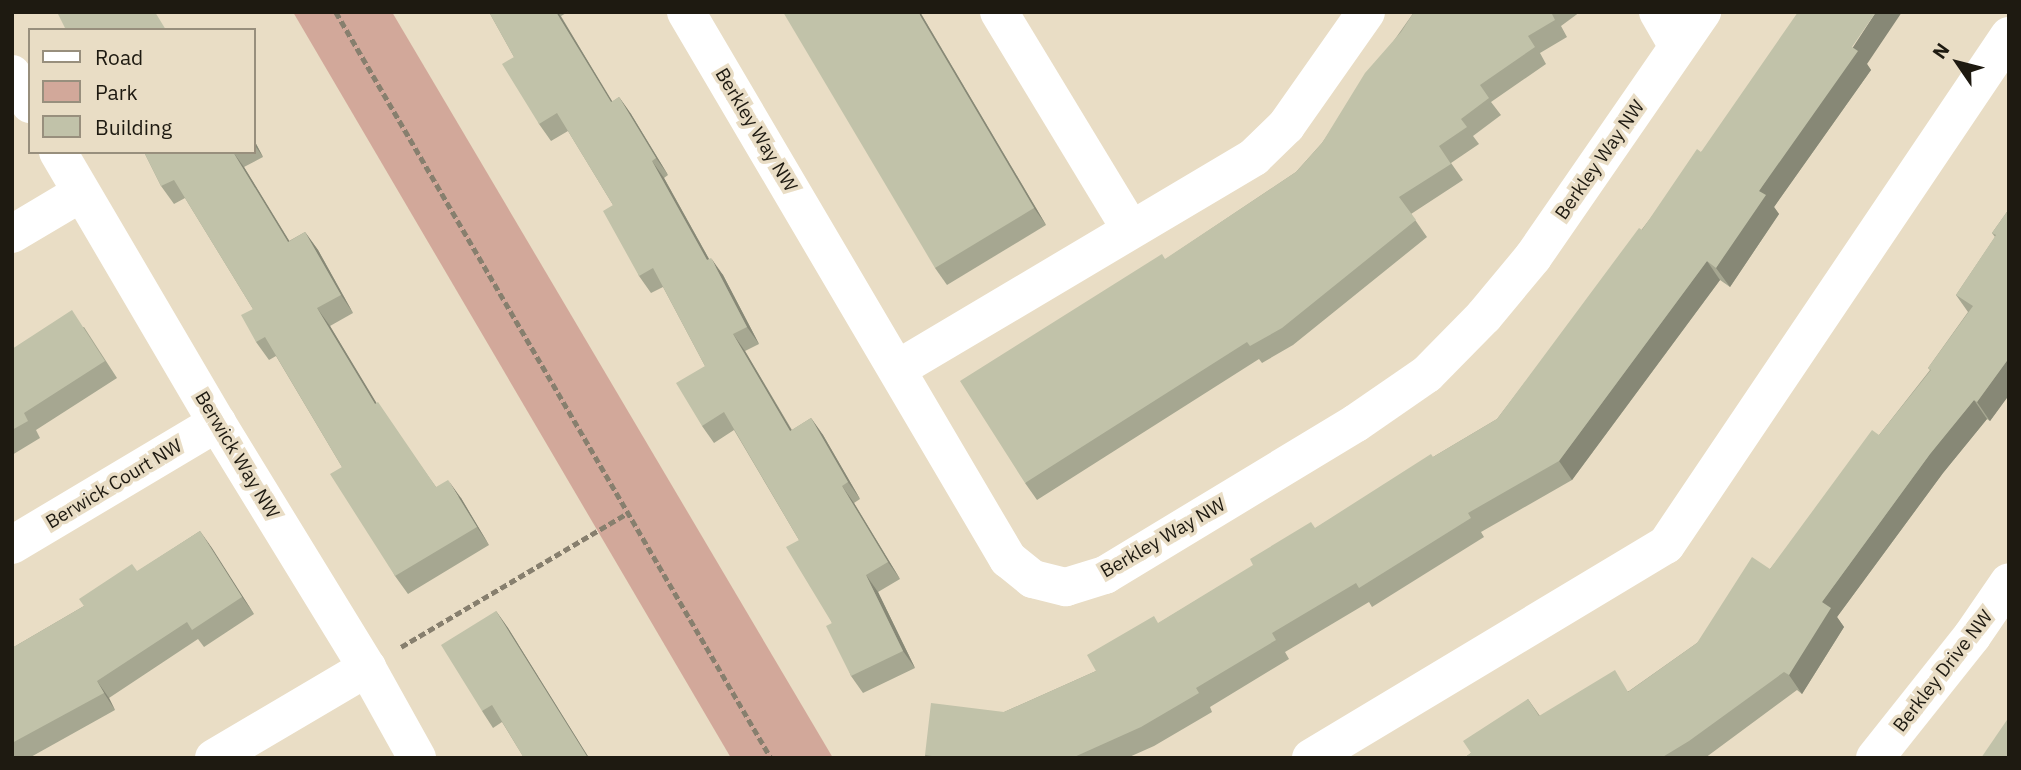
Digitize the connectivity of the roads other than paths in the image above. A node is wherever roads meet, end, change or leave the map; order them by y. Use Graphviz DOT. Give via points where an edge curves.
graph roads {
  1 [pos="686,12"];
  2 [pos="999,12"];
  3 [pos="1366,12"];
  4 [pos="1658,12"];
  5 [pos="1702,12"];
  6 [pos="2009,36"];
  7 [pos="1678,47"];
  8 [pos="12,74"];
  9 [pos="28,101"];
  10 [pos="59,154"];
  11 [pos="81,193"];
  12 [pos="1130,228"];
  13 [pos="12,234"];
  14 [pos="899,368"];
  15 [pos="217,423"];
  16 [pos="12,545"];
  17 [pos="2009,582"];
  18 [pos="367,668"];
  19 [pos="214,758"];
  20 [pos="417,758"];
  21 [pos="1311,758"];
  22 [pos="1875,758"];
  1 -- 14 [label="street, Berkley Way NW"];
  2 -- 12 [label="street"];
  3 -- 12 [label="street" via="1286,127 1254,158"];
  4 -- 7 [label="street"];
  5 -- 7 [label="street, Berkley Way NW"];
  6 -- 21 [label="street" via="1666,545"];
  7 -- 14 [label="street, Berkley Way NW" via="1533,257 1427,374 1356,423 1105,575 1066,587 1033,579 1009,559"];
  8 -- 9 [label="street"];
  10 -- 11 [label="street, Berwick Way NW"];
  11 -- 13 [label="street"];
  11 -- 15 [label="street, Berwick Way NW"];
  12 -- 14 [label="street"];
  15 -- 16 [label="street, Berwick Court NW"];
  15 -- 18 [label="street, Berwick Way NW"];
  17 -- 22 [label="street, Berkley Drive NW"];
  18 -- 19 [label="street"];
  18 -- 20 [label="street, Berwick Way NW"];
}
